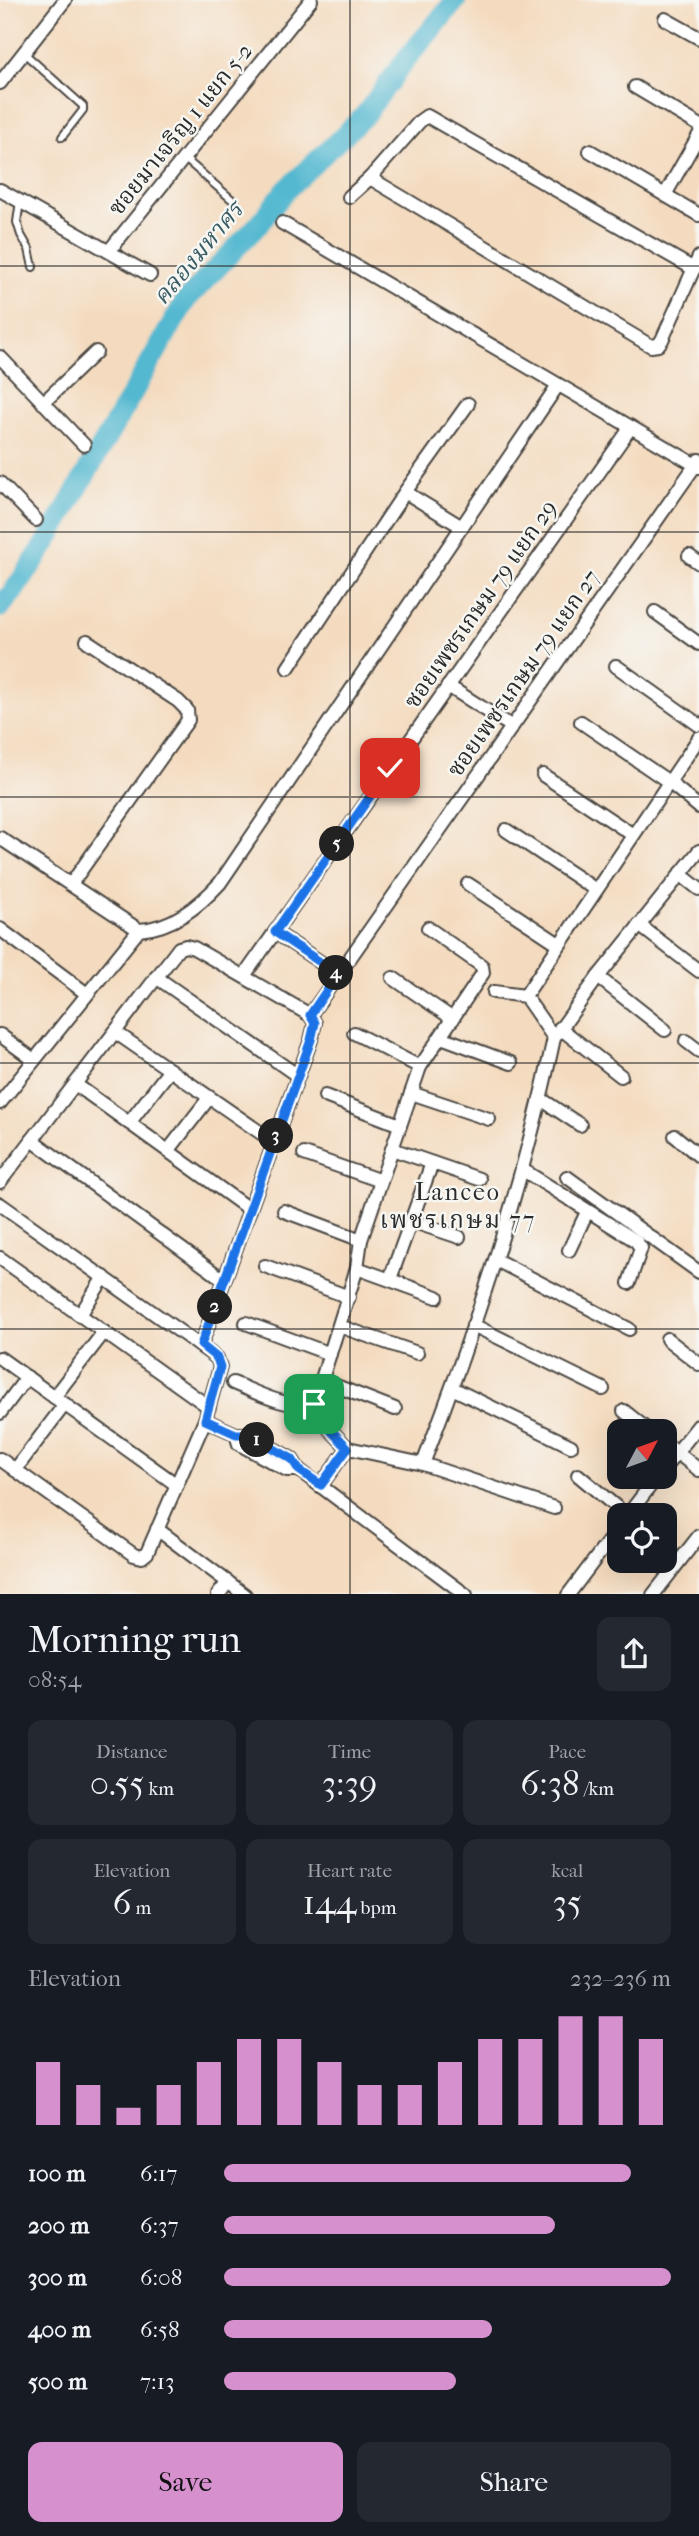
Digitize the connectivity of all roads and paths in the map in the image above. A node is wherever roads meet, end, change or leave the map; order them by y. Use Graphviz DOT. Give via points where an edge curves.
graph roads {
  1 [pos="65,0"];
  2 [pos="311,0"];
  3 [pos="665,19"];
  4 [pos="699,38"];
  5 [pos="24,52"];
  6 [pos="0,83"];
  7 [pos="635,87"];
  8 [pos="699,125"];
  9 [pos="699,135"];
  10 [pos="62,137"];
  11 [pos="590,151"];
  12 [pos="184,158"];
  13 [pos="370,177"];
  14 [pos="0,190"];
  15 [pos="665,195"];
  16 [pos="349,197"];
  17 [pos="20,201"];
  18 [pos="236,203"];
  19 [pos="699,215"];
  20 [pos="282,223"];
  21 [pos="109,251"];
  22 [pos="696,263"];
  23 [pos="33,267"];
  24 [pos="150,275"];
  25 [pos="96,352"];
  26 [pos="0,357"];
  27 [pos="558,385"];
  28 [pos="43,403"];
  29 [pos="468,404"];
  30 [pos="631,427"];
  31 [pos="84,445"];
  32 [pos="698,464"];
  33 [pos="0,482"];
  34 [pos="405,492"];
  35 [pos="36,520"];
  36 [pos="462,527"];
  37 [pos="655,612"];
  38 [pos="87,641"];
  39 [pos="699,644"];
  40 [pos="616,666"];
  41 [pos="288,668"];
  42 [pos="448,686"];
  43 [pos="581,722"];
  44 [pos="699,725"];
  45 [pos="511,726"];
  46 [pos="699,738"];
  47 [pos="543,775"];
  48 [pos="669,782"];
  49 [pos="699,807"];
  50 [pos="506,830"];
  51 [pos="633,835"];
  52 [pos="0,838"];
  53 [pos="699,851"];
  54 [pos="680,874"];
  55 [pos="71,884"];
  56 [pos="468,884"];
  57 [pos="699,889"];
  58 [pos="596,890"];
  59 [pos="639,925"];
  60 [pos="428,928"];
  61 [pos="0,929"];
  62 [pos="139,930"];
  63 [pos="275,932"];
  64 [pos="559,944"];
  65 [pos="699,971"];
  66 [pos="338,974"];
  67 [pos="244,976"];
  68 [pos="156,977"];
  69 [pos="597,977"];
  70 [pos="393,978"];
  71 [pos="494,992"];
  72 [pos="87,994"];
  73 [pos="524,996"];
  74 [pos="310,1015"];
  75 [pos="453,1019"];
  76 [pos="665,1030"];
  77 [pos="114,1032"];
  78 [pos="354,1033"];
  79 [pos="557,1033"];
  80 [pos="0,1035"];
  81 [pos="441,1037"];
  82 [pos="686,1041"];
  83 [pos="699,1051"];
  84 [pos="34,1060"];
  85 [pos="511,1063"];
  86 [pos="420,1067"];
  87 [pos="170,1070"];
  88 [pos="298,1076"];
  89 [pos="621,1076"];
  90 [pos="75,1084"];
  91 [pos="411,1093"];
  92 [pos="325,1096"];
  93 [pos="209,1098"];
  94 [pos="541,1099"];
  95 [pos="0,1104"];
  96 [pos="489,1119"];
  97 [pos="129,1123"];
  98 [pos="400,1125"];
  99 [pos="580,1125"];
  100 [pos="675,1136"];
  101 [pos="32,1140"];
  102 [pos="274,1142"];
  103 [pos="392,1149"];
  104 [pos="168,1151"];
  105 [pos="304,1154"];
  106 [pos="699,1156"];
  107 [pos="432,1163"];
  108 [pos="523,1170"];
  109 [pos="567,1177"];
  110 [pos="479,1179"];
  111 [pos="381,1181"];
  112 [pos="0,1182"];
  113 [pos="0,1204"];
  114 [pos="250,1210"];
  115 [pos="284,1211"];
  116 [pos="587,1212"];
  117 [pos="411,1220"];
  118 [pos="459,1237"];
  119 [pos="361,1240"];
  120 [pos="569,1250"];
  121 [pos="0,1258"];
  122 [pos="496,1260"];
  123 [pos="265,1266"];
  124 [pos="357,1268"];
  125 [pos="699,1272"];
  126 [pos="104,1277"];
  127 [pos="390,1279"];
  128 [pos="224,1280"];
  129 [pos="629,1283"];
  130 [pos="349,1297"];
  131 [pos="438,1297"];
  132 [pos="80,1315"];
  133 [pos="246,1323"];
  134 [pos="473,1325"];
  135 [pos="339,1326"];
  136 [pos="629,1329"];
  137 [pos="104,1332"];
  138 [pos="667,1339"];
  139 [pos="201,1345"];
  140 [pos="417,1353"];
  141 [pos="330,1354"];
  142 [pos="0,1357"];
  143 [pos="699,1364"];
  144 [pos="27,1377"];
  145 [pos="321,1380"];
  146 [pos="233,1383"];
  147 [pos="452,1388"];
  148 [pos="603,1389"];
  149 [pos="60,1401"];
  150 [pos="314,1404"];
  151 [pos="395,1409"];
  152 [pos="624,1411"];
  153 [pos="0,1413"];
  154 [pos="207,1413"];
  155 [pos="634,1419"];
  156 [pos="699,1425"];
  157 [pos="571,1446"];
  158 [pos="348,1448"];
  159 [pos="677,1452"];
  160 [pos="0,1459"];
  161 [pos="422,1464"];
  162 [pos="15,1470"];
  163 [pos="699,1470"];
  164 [pos="578,1475"];
  165 [pos="177,1485"];
  166 [pos="321,1485"];
  167 [pos="648,1489"];
  168 [pos="611,1503"];
  169 [pos="637,1503"];
  170 [pos="554,1508"];
  171 [pos="157,1529"];
  172 [pos="699,1536"];
  173 [pos="607,1543"];
  174 [pos="228,1582"];
  175 [pos="218,1594"];
  176 [pos="246,1594"];
  177 [pos="466,1594"];
  178 [pos="568,1594"];
  179 [pos="653,1594"];
  1 -- 5 [label="street"];
  2 -- 12 [label="street, ซอยมาเจริญ 1 แยก 5-2"];
  3 -- 4 [label="street"];
  5 -- 6 [label="street"];
  5 -- 10 [label="lane" via="83,106"];
  7 -- 8 [label="street"];
  9 -- 15 [label="street"];
  11 -- 15 [label="street"];
  12 -- 18 [label="lane"];
  12 -- 21 [label="street, ซอยมาเจริญ 1 แยก 5-2"];
  13 -- 16 [label="street"];
  13 -- 22 [label="street" via="420,121 431,117"];
  13 -- 22 [label="street" via="651,346 662,340"];
  14 -- 17 [label="street"];
  15 -- 19 [label="street"];
  17 -- 21 [label="street"];
  17 -- 23 [label="lane" via="16,222"];
  20 -- 27 [label="street"];
  21 -- 24 [label="street"];
  25 -- 28 [label="street"];
  26 -- 28 [label="street"];
  27 -- 30 [label="street"];
  27 -- 36 [label="street"];
  28 -- 31 [label="street"];
  29 -- 34 [label="street"];
  30 -- 32 [label="street"];
  30 -- 42 [label="street, ซอยเพชรเกษม 79 แยก 29"];
  32 -- 45 [label="street, ซอยเพชรเกษม 79 แยก 27"];
  33 -- 35 [label="street"];
  34 -- 36 [label="street"];
  34 -- 41 [label="street"];
  36 -- 62 [label="street" via="220,883 183,916 157,929"];
  37 -- 39 [label="street"];
  38 -- 55 [label="street" via="178,701 187,710 188,720"];
  40 -- 44 [label="street"];
  42 -- 45 [label="street"];
  42 -- 63 [label="street, ซอยเพชรเกษม 79 แยก 29"];
  43 -- 48 [label="street"];
  45 -- 66 [label="street, ซอยเพชรเกษม 79 แยก 27"];
  46 -- 48 [label="street"];
  47 -- 51 [label="street"];
  48 -- 49 [label="street"];
  48 -- 51 [label="street"];
  50 -- 58 [label="street"];
  51 -- 58 [label="street"];
  52 -- 55 [label="street"];
  53 -- 54 [label="street"];
  54 -- 57 [label="street"];
  54 -- 59 [label="street"];
  55 -- 62 [label="street"];
  56 -- 64 [label="street"];
  58 -- 64 [label="street"];
  59 -- 65 [label="street"];
  59 -- 69 [label="street"];
  60 -- 75 [label="street" via="484,969"];
  61 -- 72 [label="street"];
  62 -- 72 [label="street"];
  63 -- 66 [label="street"];
  63 -- 67 [label="street, ซอยเพชรเกษม 79 แยก 29"];
  64 -- 73 [label="street"];
  66 -- 74 [label="street, ซอยเพชรเกษม 79 แยก 27"];
  67 -- 68 [label="street" via="186,946 179,948"];
  67 -- 74 [label="street"];
  68 -- 77 [label="street"];
  68 -- 88 [label="street"];
  69 -- 76 [label="street"];
  69 -- 79 [label="street"];
  70 -- 75 [label="street"];
  71 -- 73 [label="street"];
  72 -- 84 [label="street"];
  73 -- 79 [label="street"];
  74 -- 88 [label="street" via="315,1023"];
  75 -- 81 [label="street"];
  77 -- 87 [label="street"];
  77 -- 90 [label="street"];
  78 -- 86 [label="street"];
  79 -- 89 [label="street"];
  79 -- 94 [label="street"];
  80 -- 84 [label="street"];
  81 -- 85 [label="street"];
  81 -- 86 [label="street"];
  82 -- 83 [label="street"];
  84 -- 95 [label="street"];
  86 -- 91 [label="street"];
  87 -- 93 [label="street"];
  87 -- 97 [label="street"];
  88 -- 102 [label="street"];
  90 -- 97 [label="street"];
  90 -- 101 [label="street"];
  91 -- 96 [label="street"];
  91 -- 98 [label="street"];
  92 -- 98 [label="street"];
  93 -- 102 [label="street"];
  93 -- 104 [label="street"];
  94 -- 99 [label="street"];
  94 -- 108 [label="street"];
  97 -- 104 [label="street"];
  98 -- 103 [label="street"];
  100 -- 106 [label="street"];
  101 -- 112 [label="street"];
  101 -- 128 [label="street"];
  102 -- 114 [label="street"];
  103 -- 107 [label="street"];
  103 -- 111 [label="street"];
  104 -- 114 [label="street"];
  105 -- 111 [label="street"];
  107 -- 110 [label="street"];
  107 -- 117 [label="street"];
  108 -- 116 [label="street"];
  108 -- 122 [label="street"];
  109 -- 125 [label="street"];
  111 -- 119 [label="street"];
  113 -- 126 [label="street"];
  114 -- 128 [label="street"];
  115 -- 119 [label="street"];
  116 -- 120 [label="street"];
  116 -- 129 [label="street" via="641,1248"];
  117 -- 118 [label="street"];
  117 -- 127 [label="street"];
  119 -- 124 [label="street"];
  121 -- 132 [label="street"];
  122 -- 134 [label="street"];
  122 -- 136 [label="street"];
  123 -- 130 [label="street"];
  124 -- 127 [label="street"];
  124 -- 130 [label="street"];
  126 -- 132 [label="street"];
  126 -- 139 [label="street"];
  127 -- 131 [label="street"];
  128 -- 139 [label="street"];
  130 -- 135 [label="street"];
  132 -- 137 [label="street"];
  133 -- 141 [label="street"];
  134 -- 147 [label="street"];
  134 -- 148 [label="street"];
  135 -- 140 [label="street"];
  135 -- 141 [label="street"];
  137 -- 149 [label="street"];
  137 -- 154 [label="street"];
  138 -- 143 [label="street"];
  139 -- 154 [label="street" via="217,1358 220,1367"];
  141 -- 145 [label="street"];
  142 -- 144 [label="street"];
  144 -- 149 [label="street"];
  144 -- 153 [label="street"];
  145 -- 150 [label="street"];
  145 -- 151 [label="street"];
  146 -- 150 [label="street" via="279,1402"];
  147 -- 157 [label="street"];
  147 -- 161 [label="street"];
  149 -- 162 [label="street"];
  149 -- 165 [label="street"];
  150 -- 158 [label="street" via="317,1416"];
  152 -- 155 [label="street"];
  154 -- 165 [label="street"];
  154 -- 166 [label="street" via="236,1434 247,1434 292,1459 299,1470"];
  156 -- 159 [label="street"];
  158 -- 161 [label="street"];
  158 -- 166 [label="street"];
  159 -- 163 [label="street"];
  160 -- 162 [label="street"];
  161 -- 170 [label="street"];
  162 -- 171 [label="street" via="138,1557 147,1553"];
  164 -- 168 [label="street"];
  165 -- 171 [label="street"];
  166 -- 177 [label="street"];
  167 -- 169 [label="street"];
  171 -- 174 [label="street"];
  172 -- 179 [label="street"];
  173 -- 178 [label="street"];
  174 -- 175 [label="street"];
  174 -- 176 [label="street"];
}
